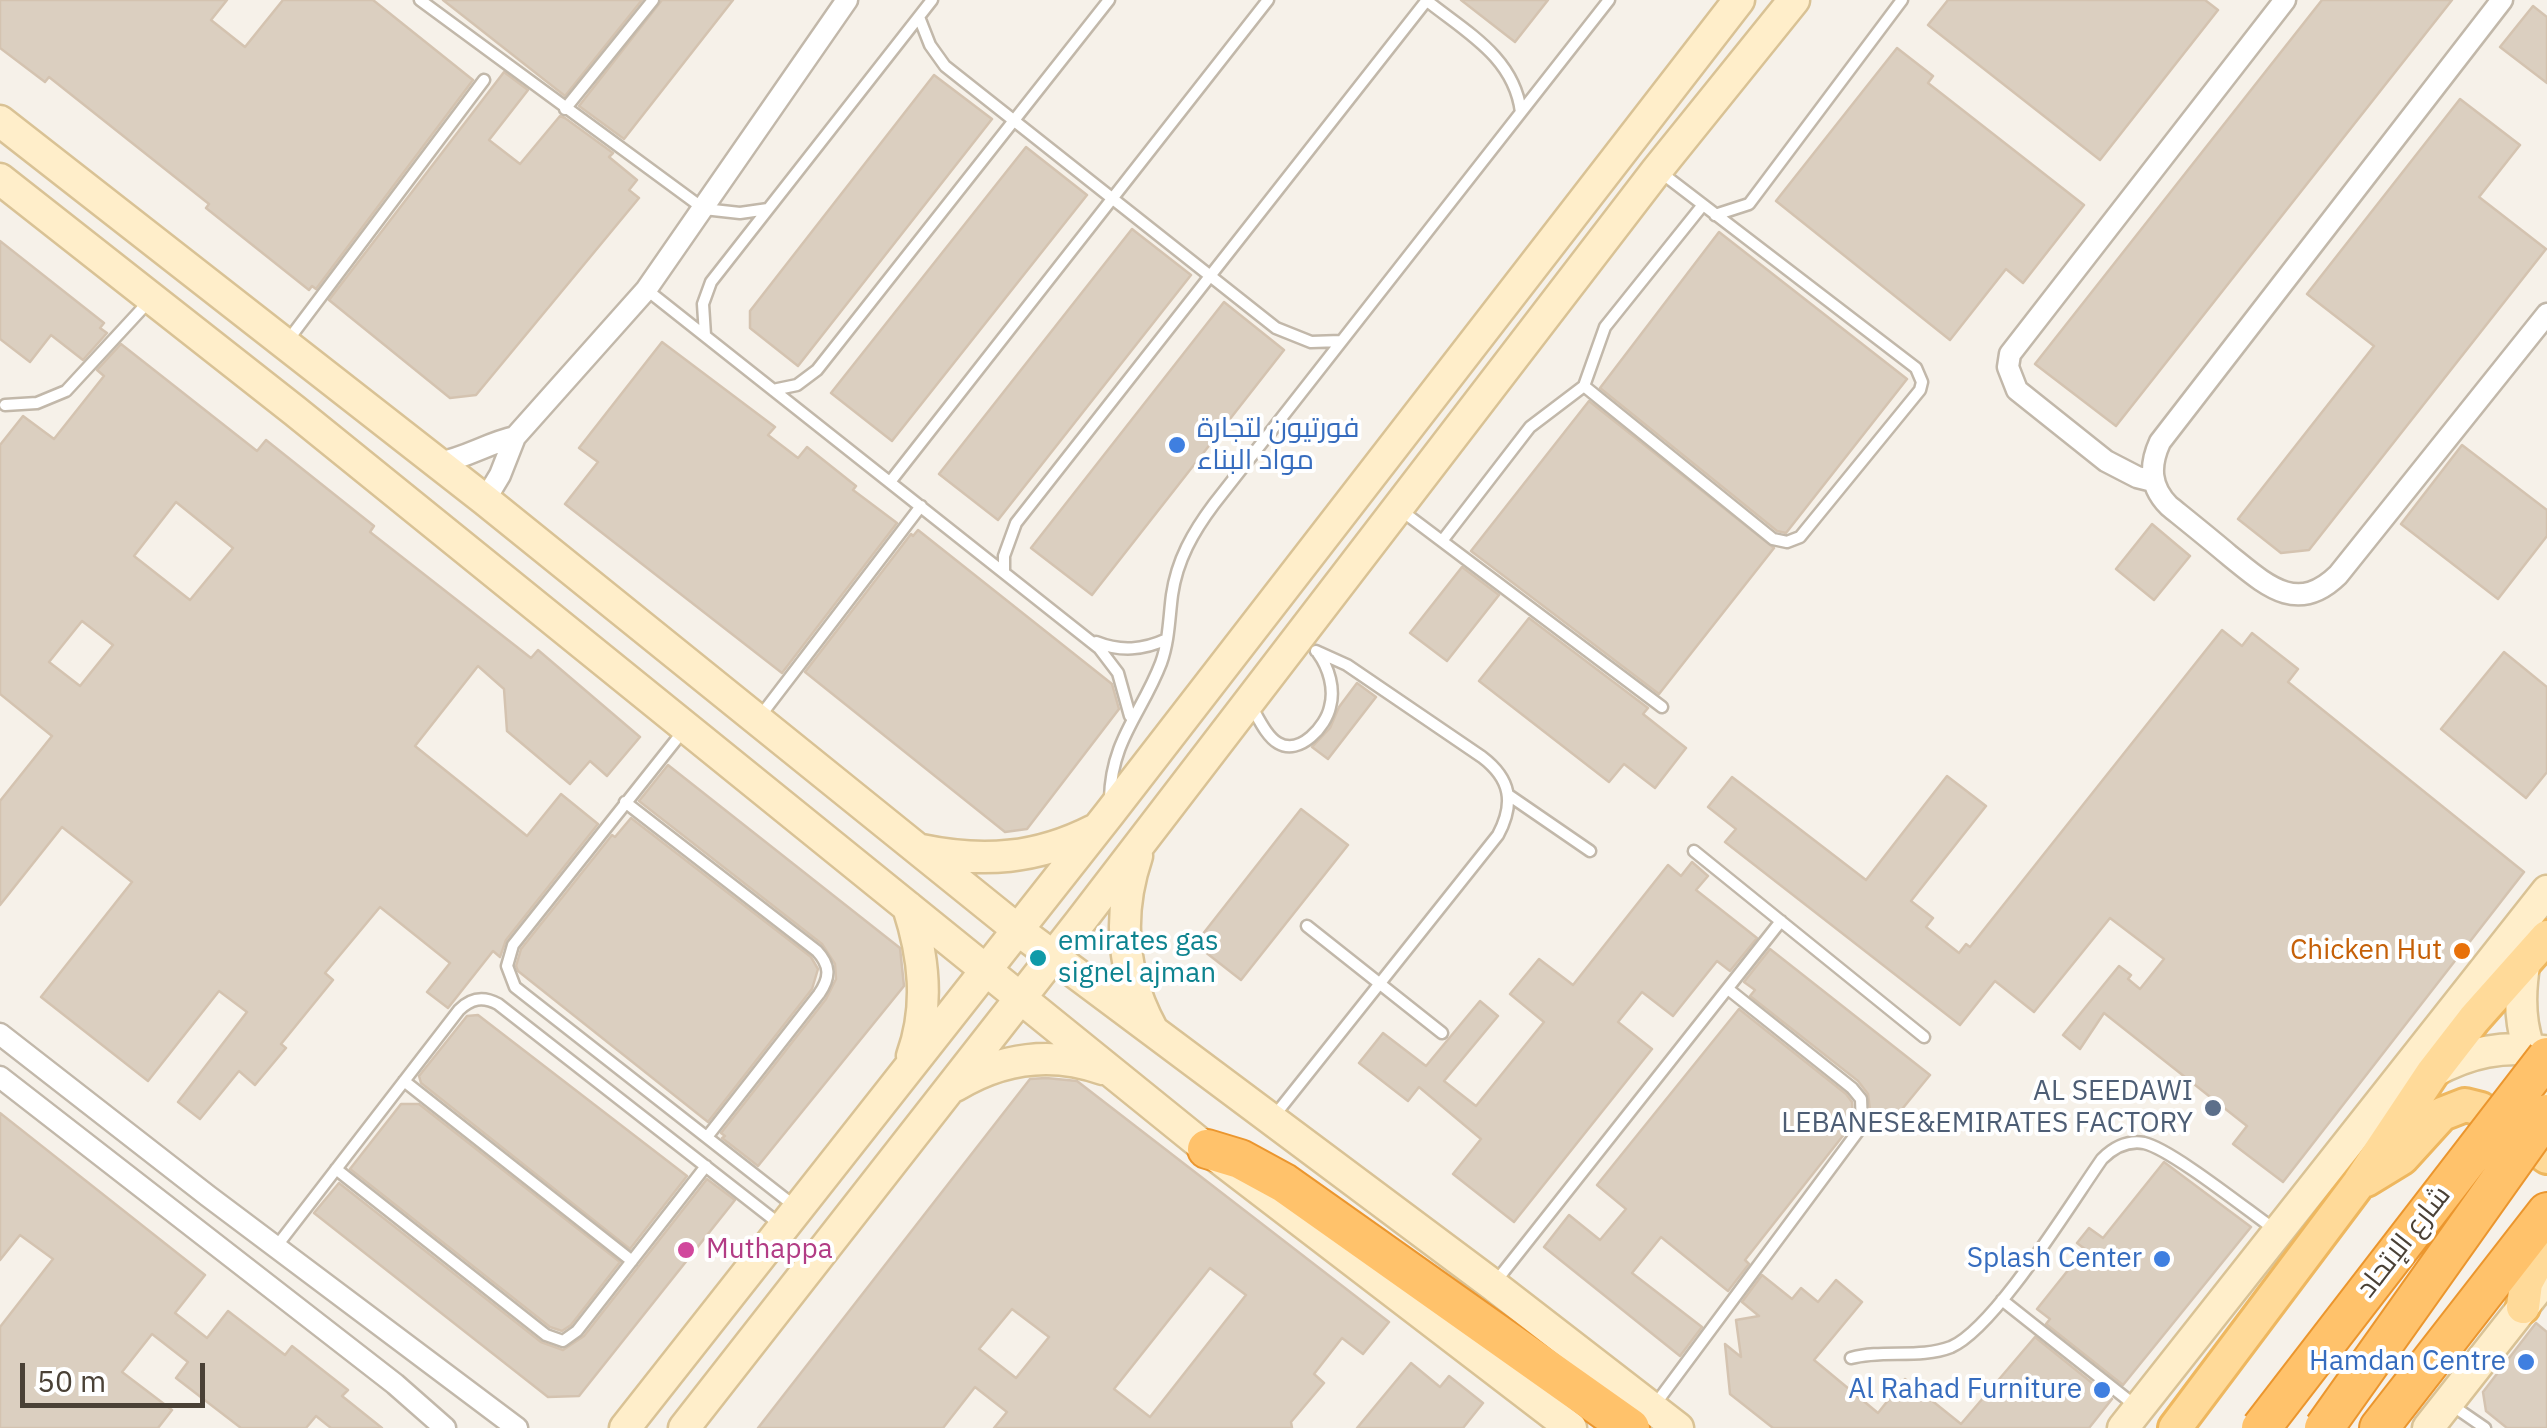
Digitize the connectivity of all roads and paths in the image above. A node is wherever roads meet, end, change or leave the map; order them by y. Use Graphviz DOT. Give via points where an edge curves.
graph roads {
  1 [pos="420,0"];
  2 [pos="654,0"];
  3 [pos="848,0"];
  4 [pos="932,0"];
  5 [pos="1109,0"];
  6 [pos="1268,0"];
  7 [pos="1427,0"];
  8 [pos="1609,0"];
  9 [pos="1739,0"];
  10 [pos="1794,0"];
  11 [pos="1902,0"];
  12 [pos="2286,0"];
  13 [pos="2502,0"];
  14 [pos="919,17"];
  15 [pos="484,80"];
  16 [pos="565,109"];
  17 [pos="1521,112"];
  18 [pos="0,121"];
  19 [pos="1015,122"];
  20 [pos="1657,170"];
  21 [pos="0,179"];
  22 [pos="1112,199"];
  23 [pos="1702,206"];
  24 [pos="704,209"];
  25 [pos="768,210"];
  26 [pos="1715,214"];
  27 [pos="1210,276"];
  28 [pos="646,290"];
  29 [pos="152,298"];
  30 [pos="2546,317"];
  31 [pos="705,336"];
  32 [pos="1341,341"];
  33 [pos="285,343"];
  34 [pos="1584,386"];
  35 [pos="772,390"];
  36 [pos="5,405"];
  37 [pos="295,411"];
  38 [pos="515,437"];
  39 [pos="438,463"];
  40 [pos="2154,481"];
  41 [pos="890,482"];
  42 [pos="486,500"];
  43 [pos="920,506"];
  44 [pos="1397,507"];
  45 [pos="1442,541"];
  46 [pos="1004,572"];
  47 [pos="1086,637"];
  48 [pos="1167,639"];
  49 [pos="1307,644"];
  50 [pos="1249,702"];
  51 [pos="1662,707"];
  52 [pos="1130,719"];
  53 [pos="758,720"];
  54 [pos="687,726"];
  55 [pos="1510,796"];
  56 [pos="625,802"];
  57 [pos="1103,821"];
  58 [pos="1144,838"];
  59 [pos="919,850"];
  60 [pos="1590,851"];
  61 [pos="1694,851"];
  62 [pos="2547,892"];
  63 [pos="908,907"];
  64 [pos="1781,922"];
  65 [pos="1307,926"];
  66 [pos="1018,930"];
  67 [pos="2536,949"];
  68 [pos="1053,956"];
  69 [pos="985,971"];
  70 [pos="1378,983"];
  71 [pos="1728,988"];
  72 [pos="1019,998"];
  73 [pos="1154,1031"];
  74 [pos="1442,1033"];
  75 [pos="0,1034"];
  76 [pos="1924,1037"];
  77 [pos="2541,1052"];
  78 [pos="906,1071"];
  79 [pos="1110,1071"];
  80 [pos="2432,1072"];
  81 [pos="0,1076"];
  82 [pos="404,1081"];
  83 [pos="2547,1082"];
  84 [pos="941,1096"];
  85 [pos="2547,1114"];
  86 [pos="1271,1120"];
  87 [pos="707,1137"];
  88 [pos="1207,1149"];
  89 [pos="2547,1157"];
  90 [pos="706,1166"];
  91 [pos="336,1169"];
  92 [pos="2359,1183"];
  93 [pos="2547,1212"];
  94 [pos="790,1218"];
  95 [pos="2279,1232"];
  96 [pos="2547,1244"];
  97 [pos="276,1248"];
  98 [pos="632,1261"];
  99 [pos="2547,1278"];
  100 [pos="1493,1285"];
  101 [pos="2002,1300"];
  102 [pos="2523,1307"];
  103 [pos="418,1355"];
  104 [pos="1850,1358"];
  105 [pos="395,1384"];
  106 [pos="2449,1403"];
  107 [pos="1641,1418"];
  108 [pos="2130,1418"];
  109 [pos="445,1428"];
  110 [pos="517,1428"];
  111 [pos="625,1428"];
  112 [pos="684,1428"];
  113 [pos="1572,1428"];
  114 [pos="1678,1428"];
  115 [pos="2175,1428"];
  116 [pos="2261,1428"];
  117 [pos="2324,1428"];
  118 [pos="2378,1428"];
  119 [pos="2428,1428"];
  120 [pos="2485,1428"];
  1 -- 16 [label="lane"];
  2 -- 16 [label="lane"];
  3 -- 24 [label="street"];
  4 -- 14 [label="lane"];
  5 -- 19 [label="lane"];
  6 -- 22 [label="lane"];
  7 -- 17 [label="lane" via="1496,55 1514,82"];
  7 -- 27 [label="lane"];
  8 -- 17 [label="lane"];
  9 -- 57 [label="main road"];
  10 -- 20 [label="main road"];
  11 -- 26 [label="lane" via="1749,204"];
  12 -- 40 [label="street" via="2010,354 2017,390 2106,461"];
  13 -- 40 [label="street" via="2160,442"];
  14 -- 19 [label="lane" via="945,66"];
  14 -- 25 [label="lane"];
  15 -- 33 [label="lane"];
  16 -- 24 [label="lane"];
  17 -- 32 [label="lane"];
  18 -- 33 [label="main road"];
  19 -- 22 [label="lane"];
  19 -- 35 [label="lane" via="817,370 797,385"];
  20 -- 23 [label="lane"];
  20 -- 44 [label="main road"];
  21 -- 29 [label="main road"];
  22 -- 27 [label="lane"];
  22 -- 41 [label="lane"];
  23 -- 26 [label="lane"];
  23 -- 34 [label="lane" via="1605,327"];
  24 -- 25 [label="lane"];
  24 -- 28 [label="street"];
  25 -- 31 [label="lane" via="711,282 703,304"];
  26 -- 34 [label="lane" via="1916,368 1922,382 1915,396 1800,537 1786,542 1773,539"];
  27 -- 32 [label="lane" via="1286,334"];
  27 -- 46 [label="lane" via="1016,523"];
  28 -- 31 [label="lane"];
  28 -- 38 [label="street"];
  29 -- 36 [label="lane" via="66,391 37,403"];
  29 -- 37 [label="main road"];
  30 -- 40 [label="street" via="2338,575 2316,591 2287,594 2262,582 2169,506"];
  31 -- 35 [label="lane"];
  32 -- 48 [label="lane" via="1190,538 1175,578"];
  33 -- 39 [label="main road"];
  34 -- 45 [label="lane" via="1530,427"];
  35 -- 41 [label="lane"];
  37 -- 42 [label="main road" via="330,422 438,505 468,508"];
  37 -- 54 [label="main road"];
  38 -- 39 [label="street"];
  38 -- 42 [label="street"];
  39 -- 42 [label="main road"];
  41 -- 43 [label="lane"];
  42 -- 53 [label="main road"];
  43 -- 46 [label="lane"];
  43 -- 53 [label="lane"];
  44 -- 45 [label="lane"];
  44 -- 49 [label="main road"];
  45 -- 51 [label="lane"];
  46 -- 47 [label="lane"];
  47 -- 48 [label="lane" via="1127,650"];
  47 -- 52 [label="lane" via="1118,673"];
  48 -- 52 [label="lane" via="1154,680"];
  49 -- 50 [label="main road"];
  49 -- 50 [label="lane" via="1328,673 1332,696 1328,716 1305,742 1276,742"];
  49 -- 55 [label="lane" via="1482,757"];
  50 -- 58 [label="main road"];
  52 -- 57 [label="lane"];
  53 -- 59 [label="main road"];
  54 -- 56 [label="lane"];
  54 -- 63 [label="main road"];
  55 -- 60 [label="lane"];
  55 -- 70 [label="lane" via="1498,835"];
  56 -- 87 [label="lane" via="512,945 506,966 515,986"];
  56 -- 87 [label="lane" via="817,951 829,972 820,994"];
  57 -- 59 [label="main road" via="1074,840 1024,856 971,858"];
  57 -- 66 [label="main road"];
  58 -- 68 [label="main road"];
  58 -- 73 [label="main road" via="1130,880 1125,947 1134,991"];
  59 -- 66 [label="main road"];
  61 -- 64 [label="lane"];
  62 -- 95 [label="main road"];
  63 -- 69 [label="main road"];
  63 -- 78 [label="main road" via="924,989"];
  64 -- 71 [label="lane"];
  64 -- 76 [label="lane"];
  65 -- 70 [label="lane"];
  66 -- 68 [label="main road"];
  66 -- 69 [label="main road"];
  67 -- 77 [label="main road" via="2520,1004"];
  67 -- 80 [label="main road"];
  68 -- 72 [label="main road"];
  68 -- 73 [label="main road"];
  69 -- 72 [label="main road"];
  69 -- 78 [label="main road"];
  70 -- 74 [label="lane"];
  70 -- 86 [label="lane"];
  71 -- 100 [label="lane"];
  71 -- 107 [label="lane" via="1852,1088 1862,1126"];
  72 -- 79 [label="main road"];
  72 -- 84 [label="main road"];
  73 -- 86 [label="main road"];
  75 -- 97 [label="street"];
  77 -- 80 [label="main road" via="2499,1049"];
  77 -- 83 [label="main road"];
  77 -- 116 [label="highway, شارع الإتحاد, bridge"];
  78 -- 94 [label="main road"];
  79 -- 84 [label="main road" via="1073,1061 1014,1062 976,1074"];
  79 -- 88 [label="main road"];
  80 -- 92 [label="main road"];
  81 -- 105 [label="street"];
  82 -- 90 [label="lane" via="467,1003 489,999"];
  82 -- 91 [label="lane"];
  82 -- 98 [label="lane"];
  84 -- 112 [label="main road"];
  85 -- 117 [label="highway, bridge"];
  86 -- 100 [label="main road"];
  87 -- 94 [label="lane"];
  88 -- 107 [label="highway" via="1284,1183"];
  88 -- 113 [label="main road"];
  89 -- 92 [label="main road" via="2481,1109 2465,1105 2442,1114 2402,1158"];
  90 -- 94 [label="lane"];
  90 -- 98 [label="lane"];
  91 -- 97 [label="lane"];
  91 -- 98 [label="lane" via="554,1340 571,1338"];
  92 -- 115 [label="main road"];
  93 -- 118 [label="highway"];
  94 -- 111 [label="main road"];
  95 -- 101 [label="lane" via="2158,1148 2134,1142 2102,1160"];
  95 -- 108 [label="main road"];
  96 -- 102 [label="main road" via="2526,1283"];
  97 -- 103 [label="street"];
  99 -- 102 [label="main road"];
  100 -- 107 [label="main road"];
  101 -- 104 [label="lane" via="1976,1331 1950,1347"];
  101 -- 108 [label="lane"];
  102 -- 106 [label="main road"];
  103 -- 105 [label="street"];
  103 -- 110 [label="street"];
  105 -- 109 [label="street"];
  106 -- 119 [label="main road"];
  106 -- 120 [label="lane"];
  107 -- 114 [label="main road"];
}
